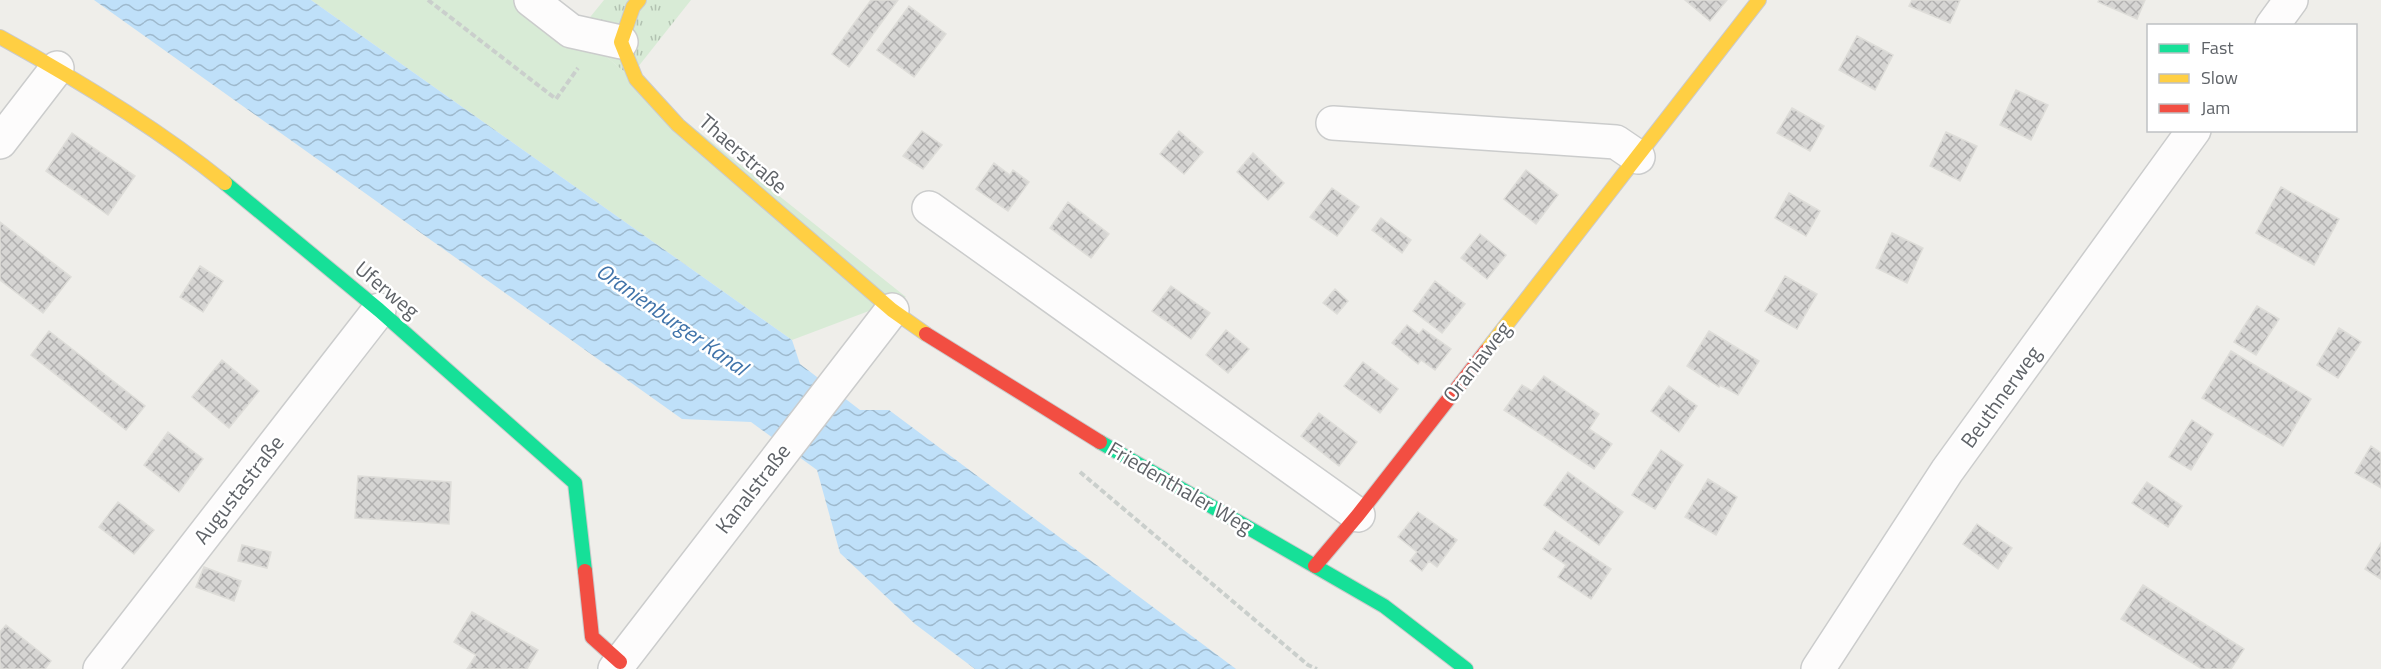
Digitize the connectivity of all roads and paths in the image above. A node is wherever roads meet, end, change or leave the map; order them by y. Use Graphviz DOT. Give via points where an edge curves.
graph roads {
  1 [pos="428,0"];
  2 [pos="531,0"];
  3 [pos="639,0"];
  4 [pos="1759,0"];
  5 [pos="2291,0"];
  6 [pos="2273,24"];
  7 [pos="0,38"];
  8 [pos="621,42"];
  9 [pos="57,68"];
  10 [pos="556,99"];
  11 [pos="1333,123"];
  12 [pos="2193,132"];
  13 [pos="0,142"];
  14 [pos="1638,157"];
  15 [pos="929,208"];
  16 [pos="379,310"];
  17 [pos="892,310"];
  18 [pos="1075,467"];
  19 [pos="1358,515"];
  20 [pos="1315,566"];
  21 [pos="617,666"];
  22 [pos="100,669"];
  23 [pos="1317,669"];
  24 [pos="1466,669"];
  25 [pos="1818,669"];
  1 -- 10 [label="path"];
  2 -- 8 [label="street" via="572,31"];
  3 -- 8 [label="street"];
  4 -- 14 [label="street, Oraniaweg"];
  5 -- 6 [label="street"];
  7 -- 9 [label="street, Uferweg"];
  8 -- 17 [label="street, Thaerstraße" via="636,79 678,124"];
  9 -- 13 [label="street"];
  9 -- 16 [label="street, Uferweg" via="187,152"];
  11 -- 14 [label="street" via="1616,142"];
  12 -- 25 [label="street, Beuthnerweg" via="1947,471"];
  14 -- 19 [label="street, Oraniaweg"];
  15 -- 19 [label="street"];
  16 -- 21 [label="street, Uferweg" via="575,483 592,637"];
  16 -- 22 [label="street, Augustastraße"];
  17 -- 20 [label="street, Friedenthaler Weg" via="1065,422"];
  17 -- 21 [label="street, Kanalstraße"];
  18 -- 23 [label="path"];
  19 -- 20 [label="street, Oraniaweg"];
  20 -- 24 [label="street, Friedenthaler Weg" via="1384,606"];
}
